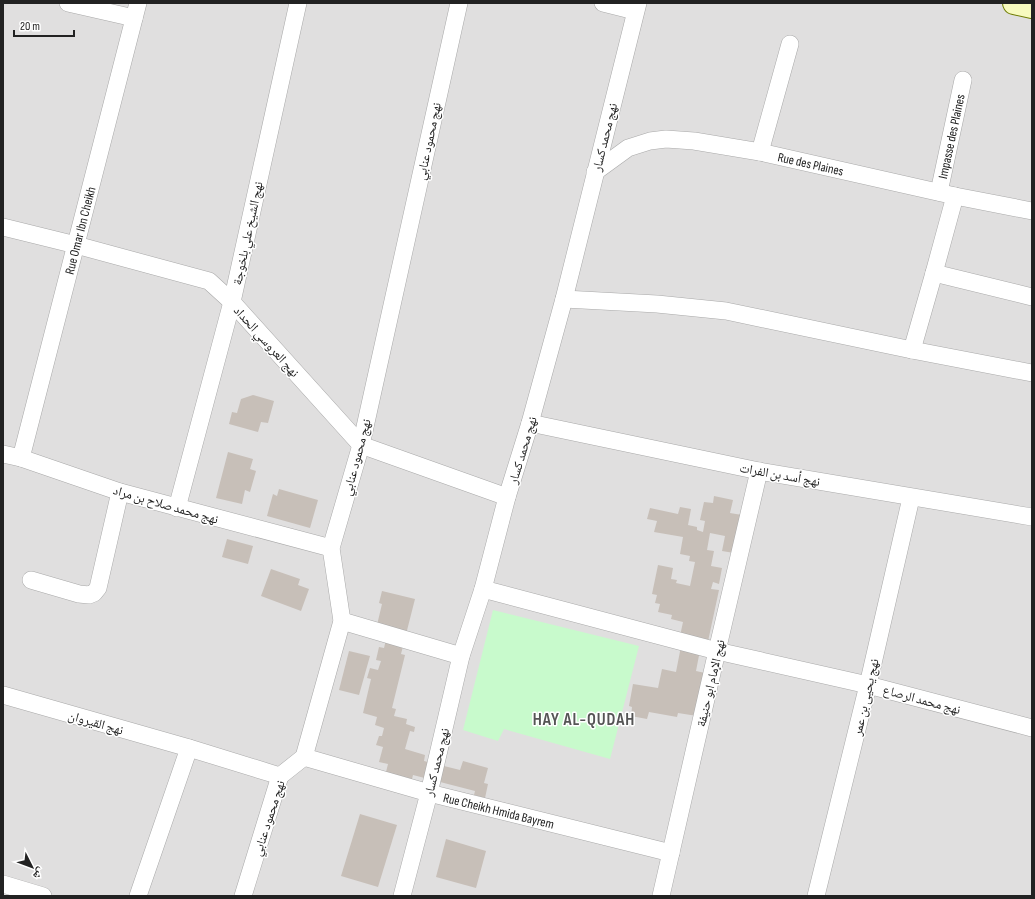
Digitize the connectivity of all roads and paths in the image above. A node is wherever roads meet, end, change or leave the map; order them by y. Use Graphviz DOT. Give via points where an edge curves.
graph roads {
  1 [pos="68,3"];
  2 [pos="298,3"];
  3 [pos="459,3"];
  4 [pos="603,3"];
  5 [pos="1014,3"];
  6 [pos="636,7"];
  7 [pos="1032,7"];
  8 [pos="136,10"];
  9 [pos="790,44"];
  10 [pos="963,80"];
  11 [pos="760,152"];
  12 [pos="595,172"];
  13 [pos="947,194"];
  14 [pos="1032,211"];
  15 [pos="3,227"];
  16 [pos="76,245"];
  17 [pos="934,273"];
  18 [pos="1032,297"];
  19 [pos="564,299"];
  20 [pos="232,302"];
  21 [pos="912,350"];
  22 [pos="1032,373"];
  23 [pos="530,423"];
  24 [pos="361,445"];
  25 [pos="3,454"];
  26 [pos="21,458"];
  27 [pos="759,471"];
  28 [pos="120,492"];
  29 [pos="507,497"];
  30 [pos="911,498"];
  31 [pos="177,508"];
  32 [pos="1032,517"];
  33 [pos="331,548"];
  34 [pos="31,580"];
  35 [pos="483,589"];
  36 [pos="342,621"];
  37 [pos="717,651"];
  38 [pos="461,656"];
  39 [pos="868,685"];
  40 [pos="3,695"];
  41 [pos="1032,728"];
  42 [pos="189,748"];
  43 [pos="304,756"];
  44 [pos="280,776"];
  45 [pos="429,794"];
  46 [pos="671,853"];
  47 [pos="3,884"];
  48 [pos="43,896"];
  49 [pos="138,896"];
  50 [pos="244,896"];
  51 [pos="402,896"];
  52 [pos="662,896"];
  53 [pos="816,896"];
  1 -- 8 [label="street"];
  2 -- 20 [label="street, نهج الشيخ علي بلخوجة"];
  3 -- 24 [label="street, نهج محمود عنابي"];
  4 -- 6 [label="street"];
  5 -- 7 [label="street"];
  6 -- 12 [label="street, نهج محمد كسار"];
  8 -- 16 [label="street, Rue Omar Ibn Cheikh"];
  9 -- 11 [label="street"];
  10 -- 13 [label="street, Impasse des Plaines"];
  11 -- 12 [label="street, Rue des Plaines" via="666,139 628,148"];
  11 -- 13 [label="street, Rue des Plaines"];
  12 -- 19 [label="street, نهج محمد كسار"];
  13 -- 14 [label="street, Rue des Plaines"];
  13 -- 17 [label="street, Impasse des Plaines"];
  15 -- 16 [label="street, نهج العروسي الحداد"];
  16 -- 20 [label="street, نهج العروسي الحداد" via="209,281"];
  16 -- 26 [label="street, Rue Omar Ibn Cheikh"];
  17 -- 18 [label="street"];
  17 -- 21 [label="street, Impasse des Plaines"];
  19 -- 21 [label="street" via="726,311"];
  19 -- 23 [label="street, نهج محمد كسار"];
  20 -- 24 [label="street, نهج العروسي الحداد"];
  20 -- 31 [label="street, نهج الشيخ علي بلخوجة"];
  21 -- 22 [label="street"];
  23 -- 27 [label="street, نهج أسد بن الفرات"];
  23 -- 29 [label="street, نهج محمد كسار"];
  24 -- 29 [label="street, نهج العروسي الحداد"];
  24 -- 33 [label="street, نهج محمود عنابي"];
  25 -- 26 [label="street, نهج محمد صلاح بن مراد"];
  26 -- 28 [label="street, نهج محمد صلاح بن مراد"];
  27 -- 30 [label="street, نهج أسد بن الفرات"];
  27 -- 37 [label="street, نهج الإمام ابو حنيفة"];
  28 -- 31 [label="street, نهج محمد صلاح بن مراد"];
  28 -- 34 [label="street" via="98,588 94,593 79,594"];
  29 -- 35 [label="street, نهج محمد كسار"];
  30 -- 32 [label="street, نهج أسد بن الفرات"];
  30 -- 39 [label="street, نهج يحيى بن عمر"];
  31 -- 33 [label="street, نهج محمد صلاح بن مراد"];
  33 -- 36 [label="street, نهج محمود عنابي"];
  35 -- 37 [label="street, نهج محمد الرصاع"];
  35 -- 38 [label="street, نهج محمد كسار"];
  36 -- 38 [label="street"];
  36 -- 43 [label="street, نهج محمود عنابي"];
  37 -- 39 [label="street, نهج محمد الرصاع"];
  37 -- 46 [label="street, نهج الإمام ابو حنيفة"];
  38 -- 45 [label="street, نهج محمد كسار"];
  39 -- 41 [label="street, نهج محمد الرصاع"];
  39 -- 53 [label="street, نهج يحيى بن عمر"];
  40 -- 42 [label="street, نهج القيروان"];
  42 -- 44 [label="street, نهج القيروان"];
  42 -- 49 [label="street"];
  43 -- 44 [label="street, نهج محمود عنابي"];
  43 -- 45 [label="street, Rue Cheikh Hmida Bayrem"];
  44 -- 50 [label="street, نهج محمود عنابي"];
  45 -- 46 [label="street, Rue Cheikh Hmida Bayrem"];
  45 -- 51 [label="street, نهج محمد كسار"];
  46 -- 52 [label="street, نهج الإمام ابو حنيفة"];
  47 -- 48 [label="street"];
}
